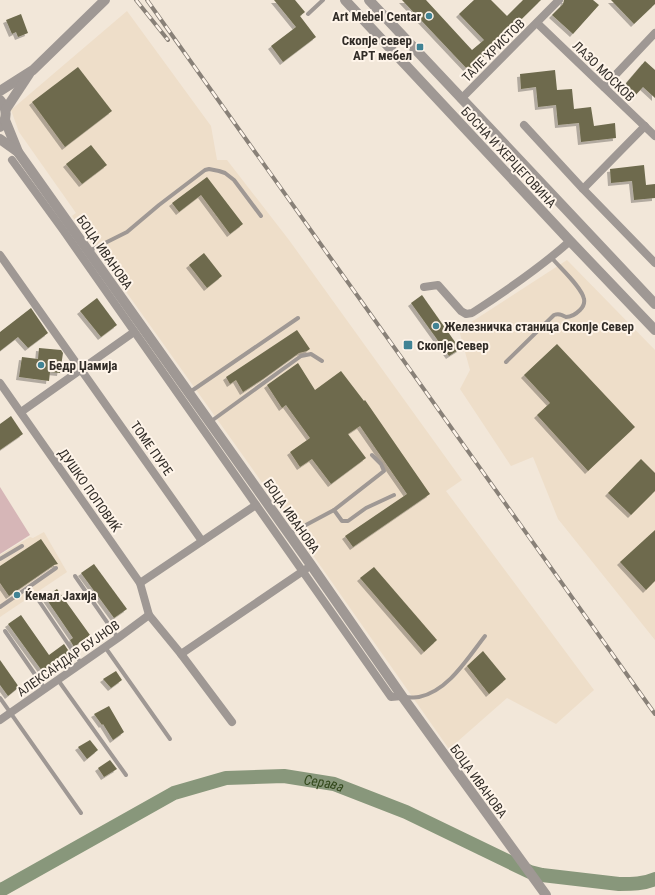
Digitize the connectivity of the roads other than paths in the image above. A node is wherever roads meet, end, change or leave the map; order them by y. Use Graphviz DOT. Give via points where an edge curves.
graph roads {
  1 [pos="105,0"];
  2 [pos="323,0"];
  3 [pos="346,0"];
  4 [pos="369,0"];
  5 [pos="559,0"];
  6 [pos="308,14"];
  7 [pos="537,23"];
  8 [pos="655,34"];
  9 [pos="32,70"];
  10 [pos="604,87"];
  11 [pos="0,90"];
  12 [pos="461,99"];
  13 [pos="0,100"];
  14 [pos="6,109"];
  15 [pos="2,123"];
  16 [pos="524,126"];
  17 [pos="645,126"];
  18 [pos="655,136"];
  19 [pos="0,139"];
  20 [pos="15,156"];
  21 [pos="583,189"];
  22 [pos="261,216"];
  23 [pos="570,241"];
  24 [pos="89,251"];
  25 [pos="0,255"];
  26 [pos="551,257"];
  27 [pos="655,263"];
  28 [pos="424,287"];
  29 [pos="655,304"];
  30 [pos="298,318"];
  31 [pos="655,330"];
  32 [pos="134,332"];
  33 [pos="322,361"];
  34 [pos="506,362"];
  35 [pos="82,370"];
  36 [pos="0,383"];
  37 [pos="177,385"];
  38 [pos="189,392"];
  39 [pos="21,412"];
  40 [pos="210,422"];
  41 [pos="372,455"];
  42 [pos="394,495"];
  43 [pos="256,504"];
  44 [pos="334,510"];
  45 [pos="289,534"];
  46 [pos="202,541"];
  47 [pos="22,546"];
  48 [pos="0,559"];
  49 [pos="56,568"];
  50 [pos="307,568"];
  51 [pos="75,576"];
  52 [pos="140,583"];
  53 [pos="39,601"];
  54 [pos="0,605"];
  55 [pos="149,615"];
  56 [pos="5,631"];
  57 [pos="485,636"];
  58 [pos="118,638"];
  59 [pos="106,647"];
  60 [pos="181,654"];
  61 [pos="81,664"];
  62 [pos="58,680"];
  63 [pos="45,689"];
  64 [pos="402,696"];
  65 [pos="0,698"];
  66 [pos="10,712"];
  67 [pos="0,720"];
  68 [pos="232,722"];
  69 [pos="170,739"];
  70 [pos="126,775"];
  71 [pos="81,813"];
  72 [pos="546,895"];
  1 -- 9 [label="street"];
  2 -- 6 [label="lane"];
  3 -- 23 [label="street, БОСНА И ХЕРЦЕГОВИНА"];
  4 -- 12 [label="street, БОСНА И ХЕРЦЕГОВИНА"];
  5 -- 7 [label="street, ТАЛЕ ХРИСТОВ"];
  7 -- 10 [label="street, ЛАЗО МОСКОВ"];
  7 -- 12 [label="street, ТАЛЕ ХРИСТОВ"];
  8 -- 10 [label="street"];
  9 -- 11 [label="street"];
  9 -- 14 [label="street"];
  10 -- 17 [label="street, ЛАЗО МОСКОВ"];
  12 -- 29 [label="street, БОСНА И ХЕРЦЕГОВИНА"];
  13 -- 14 [label="street"];
  14 -- 15 [label="street"];
  15 -- 20 [label="street, БОЦА ИВАНОВА"];
  16 -- 21 [label="street"];
  17 -- 18 [label="street, ЛАЗО МОСКОВ"];
  17 -- 21 [label="street"];
  19 -- 20 [label="street, БОЦА ИВАНОВА"];
  20 -- 24 [label="street, БОЦА ИВАНОВА"];
  20 -- 32 [label="street"];
  21 -- 27 [label="street"];
  22 -- 24 [label="lane" via="234,180 219,170 209,169 178,190 127,232"];
  23 -- 26 [label="street"];
  23 -- 31 [label="street, БОСНА И ХЕРЦЕГОВИНА"];
  24 -- 37 [label="street, БОЦА ИВАНОВА"];
  25 -- 35 [label="street, ТОМЕ ПУРЕ"];
  26 -- 28 [label="street" via="472,313 466,314 461,311 438,285"];
  26 -- 34 [label="lane" via="578,286 584,300 583,305 572,316 566,318 560,314 554,315"];
  30 -- 38 [label="lane"];
  32 -- 35 [label="street"];
  32 -- 37 [label="street"];
  33 -- 40 [label="lane" via="311,354 301,356"];
  35 -- 39 [label="street"];
  35 -- 46 [label="street, ТОМЕ ПУРЕ"];
  36 -- 39 [label="street, ДУШКО ПОПОВИЌ"];
  37 -- 38 [label="street, БОЦА ИВАНОВА"];
  37 -- 43 [label="street"];
  38 -- 40 [label="street, БОЦА ИВАНОВА"];
  39 -- 52 [label="street, ДУШКО ПОПОВИЌ"];
  40 -- 45 [label="street, БОЦА ИВАНОВА"];
  41 -- 44 [label="lane" via="384,471"];
  42 -- 44 [label="lane" via="366,508 348,521 342,521"];
  43 -- 46 [label="street"];
  43 -- 50 [label="street"];
  44 -- 45 [label="lane"];
  45 -- 50 [label="street, БОЦА ИВАНОВА"];
  46 -- 52 [label="street"];
  47 -- 48 [label="lane"];
  49 -- 54 [label="lane"];
  50 -- 60 [label="street"];
  50 -- 64 [label="street, БОЦА ИВАНОВА"];
  51 -- 58 [label="lane"];
  52 -- 55 [label="street, ДУШКО ПОПОВИЌ"];
  53 -- 61 [label="lane"];
  55 -- 58 [label="street, АЛЕКСАНДАР БУЈНОВ"];
  55 -- 60 [label="street"];
  56 -- 63 [label="lane"];
  57 -- 64 [label="lane" via="448,682 432,693 418,698"];
  58 -- 59 [label="street, АЛЕКСАНДАР БУЈНОВ"];
  59 -- 61 [label="street, АЛЕКСАНДАР БУЈНОВ"];
  59 -- 69 [label="lane"];
  60 -- 68 [label="street"];
  61 -- 62 [label="street, АЛЕКСАНДАР БУЈНОВ"];
  62 -- 63 [label="street, АЛЕКСАНДАР БУЈНОВ"];
  62 -- 70 [label="lane"];
  63 -- 66 [label="street, АЛЕКСАНДАР БУЈНОВ"];
  64 -- 72 [label="street, БОЦА ИВАНОВА"];
  65 -- 66 [label="lane"];
  66 -- 67 [label="street, АЛЕКСАНДАР БУЈНОВ"];
  66 -- 71 [label="lane"];
}
